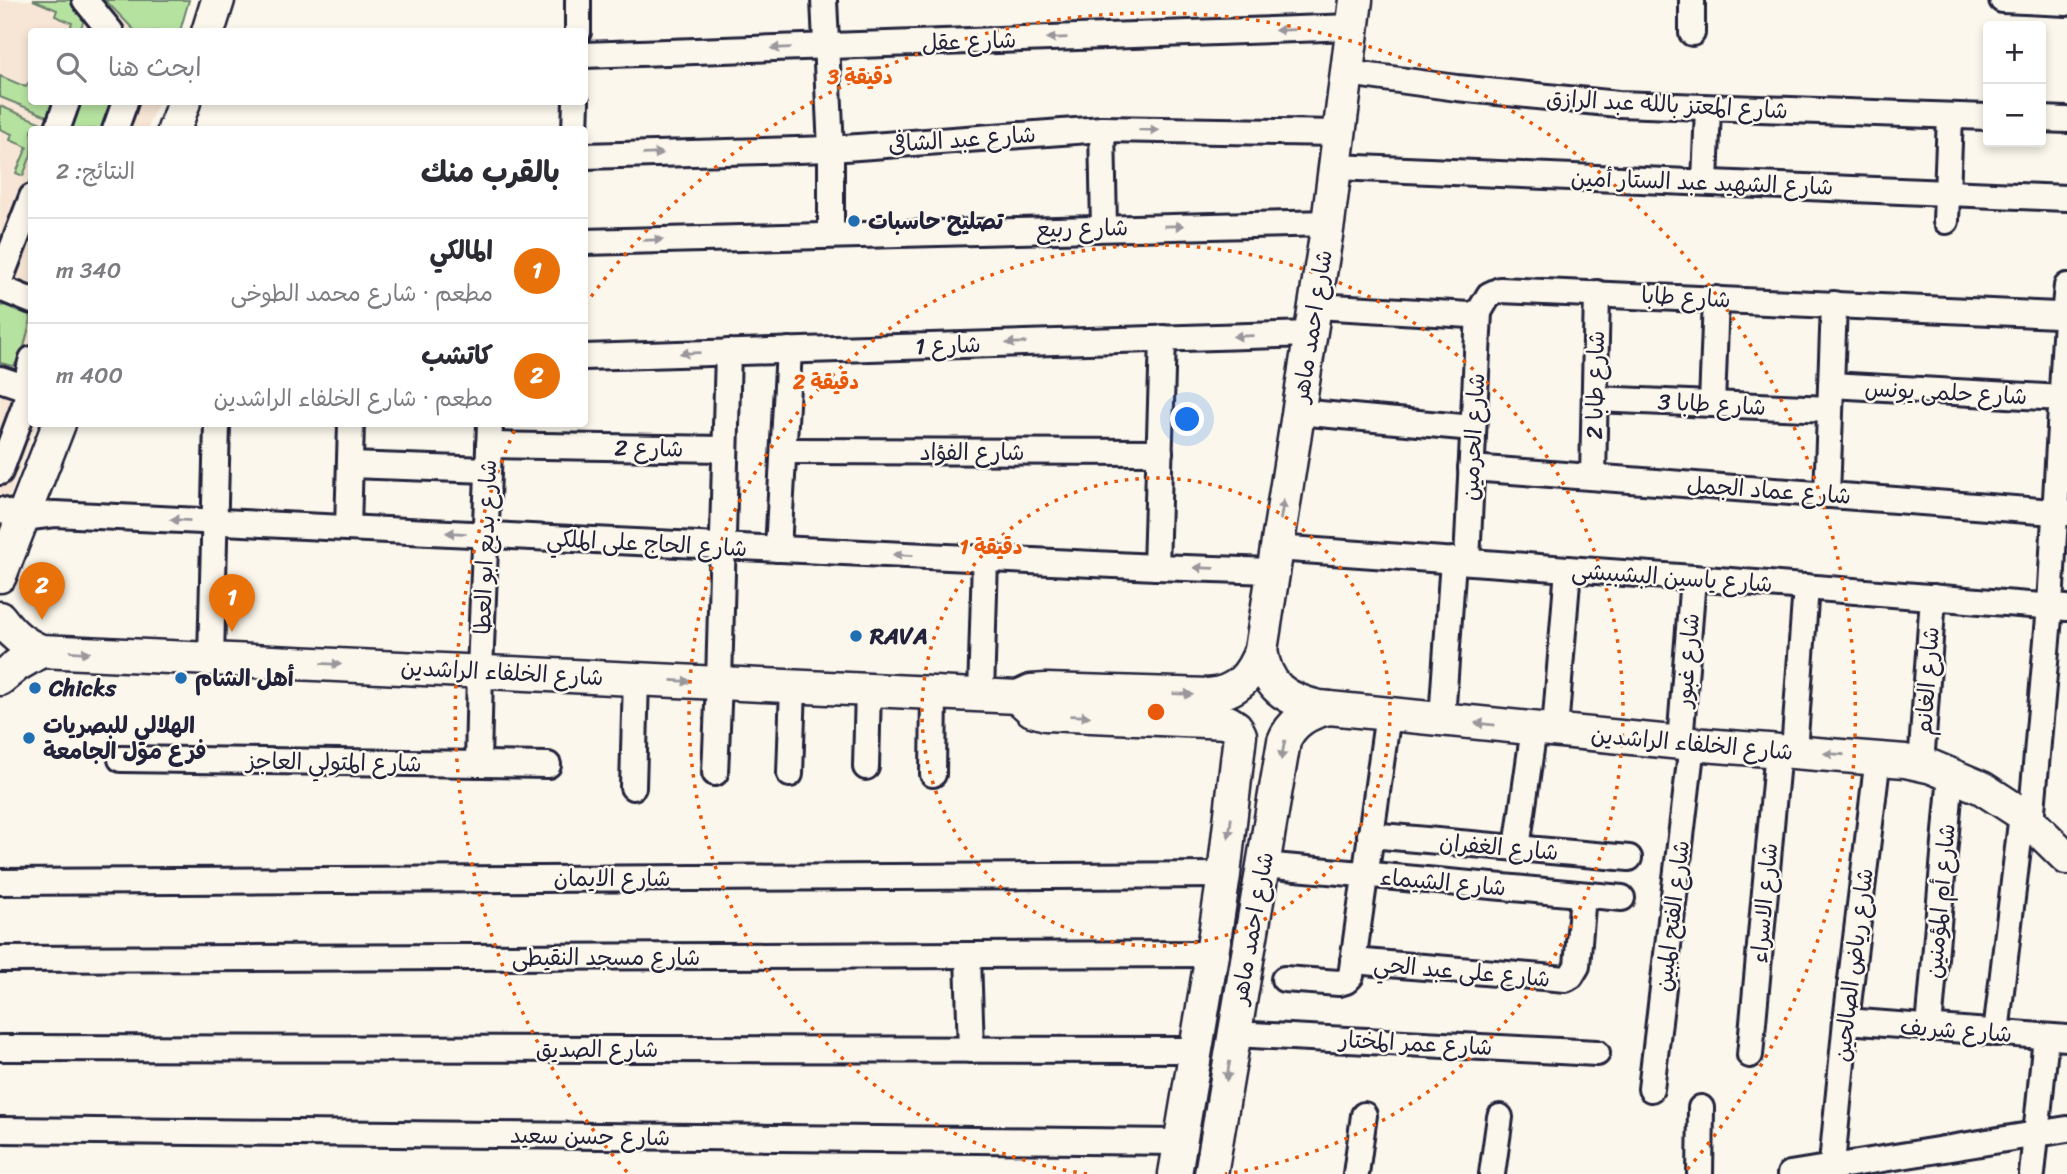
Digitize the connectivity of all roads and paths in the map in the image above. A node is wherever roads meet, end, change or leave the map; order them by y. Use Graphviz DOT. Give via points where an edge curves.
graph roads {
  1 [pos="85,0"];
  2 [pos="218,0"];
  3 [pos="578,0"];
  4 [pos="824,0"];
  5 [pos="1692,0"];
  6 [pos="2002,0"];
  7 [pos="2067,2"];
  8 [pos="1354,14"];
  9 [pos="103,28"];
  10 [pos="209,28"];
  11 [pos="578,28"];
  12 [pos="1692,33"];
  13 [pos="827,47"];
  14 [pos="588,55"];
  15 [pos="1348,73"];
  16 [pos="66,105"];
  17 [pos="124,105"];
  18 [pos="183,105"];
  19 [pos="576,105"];
  20 [pos="1708,108"];
  21 [pos="1950,116"];
  22 [pos="1983,117"];
  23 [pos="2046,119"];
  24 [pos="2067,120"];
  25 [pos="58,126"];
  26 [pos="116,126"];
  27 [pos="175,126"];
  28 [pos="575,126"];
  29 [pos="1102,129"];
  30 [pos="1340,133"];
  31 [pos="831,149"];
  32 [pos="588,156"];
  33 [pos="1336,167"];
  34 [pos="1705,182"];
  35 [pos="1947,192"];
  36 [pos="2067,198"];
  37 [pos="28,209"];
  38 [pos="1946,221"];
  39 [pos="1328,223"];
  40 [pos="1104,227"];
  41 [pos="831,235"];
  42 [pos="588,242"];
  43 [pos="14,249"];
  44 [pos="0,280"];
  45 [pos="2067,286"];
  46 [pos="0,288"];
  47 [pos="1597,293"];
  48 [pos="28,299"];
  49 [pos="1716,299"];
  50 [pos="1834,304"];
  51 [pos="1479,312"];
  52 [pos="2066,319"];
  53 [pos="1313,320"];
  54 [pos="1163,338"];
  55 [pos="789,351"];
  56 [pos="727,352"];
  57 [pos="588,357"];
  58 [pos="28,370"];
  59 [pos="0,379"];
  60 [pos="27,388"];
  61 [pos="1830,397"];
  62 [pos="2062,398"];
  63 [pos="1595,399"];
  64 [pos="1712,404"];
  65 [pos="1298,412"];
  66 [pos="57,427"];
  67 [pos="217,427"];
  68 [pos="351,427"];
  69 [pos="1473,428"];
  70 [pos="490,434"];
  71 [pos="724,449"];
  72 [pos="784,451"];
  73 [pos="1160,452"];
  74 [pos="350,465"];
  75 [pos="1471,468"];
  76 [pos="488,470"];
  77 [pos="0,472"];
  78 [pos="1593,477"];
  79 [pos="1827,495"];
  80 [pos="2061,512"];
  81 [pos="11,514"];
  82 [pos="214,522"];
  83 [pos="348,528"];
  84 [pos="486,535"];
  85 [pos="722,546"];
  86 [pos="778,549"];
  87 [pos="985,559"];
  88 [pos="1274,560"];
  89 [pos="1460,561"];
  90 [pos="1156,567"];
  91 [pos="1568,569"];
  92 [pos="0,576"];
  93 [pos="1693,578"];
  94 [pos="1806,587"];
  95 [pos="1933,597"];
  96 [pos="2058,607"];
  97 [pos="0,618"];
  98 [pos="41,650"];
  99 [pos="1261,650"];
  100 [pos="211,658"];
  101 [pos="480,671"];
  102 [pos="636,678"];
  103 [pos="0,679"];
  104 [pos="719,682"];
  105 [pos="793,686"];
  106 [pos="868,690"];
  107 [pos="934,692"];
  108 [pos="981,695"];
  109 [pos="1289,697"];
  110 [pos="1225,707"];
  111 [pos="1329,708"];
  112 [pos="1388,714"];
  113 [pos="1441,719"];
  114 [pos="1544,729"];
  115 [pos="1686,743"];
  116 [pos="1786,751"];
  117 [pos="1878,757"];
  118 [pos="121,759"];
  119 [pos="478,764"];
  120 [pos="548,765"];
  121 [pos="1921,765"];
  122 [pos="866,766"];
  123 [pos="715,773"];
  124 [pos="790,774"];
  125 [pos="933,774"];
  126 [pos="1951,774"];
  127 [pos="633,787"];
  128 [pos="2027,818"];
  129 [pos="1370,835"];
  130 [pos="1517,848"];
  131 [pos="1629,858"];
  132 [pos="2067,858"];
  133 [pos="1263,865"];
  134 [pos="1224,875"];
  135 [pos="1365,875"];
  136 [pos="0,882"];
  137 [pos="1583,895"];
  138 [pos="1622,898"];
  139 [pos="1212,954"];
  140 [pos="968,956"];
  141 [pos="0,959"];
  142 [pos="1353,961"];
  143 [pos="1284,979"];
  144 [pos="1846,1021"];
  145 [pos="1929,1028"];
  146 [pos="1996,1033"];
  147 [pos="1234,1034"];
  148 [pos="2057,1037"];
  149 [pos="0,1048"];
  150 [pos="971,1050"];
  151 [pos="1195,1050"];
  152 [pos="1597,1053"];
  153 [pos="1751,1055"];
  154 [pos="1651,1089"];
  155 [pos="1701,1108"];
  156 [pos="1364,1115"];
  157 [pos="1500,1117"];
  158 [pos="2067,1129"];
  159 [pos="0,1130"];
  160 [pos="2036,1133"];
  161 [pos="1180,1142"];
  162 [pos="1831,1171"];
  163 [pos="1175,1174"];
  164 [pos="1210,1174"];
  165 [pos="1356,1174"];
  166 [pos="1492,1174"];
  167 [pos="1700,1174"];
  168 [pos="1790,1174"];
  169 [pos="2032,1174"];
  1 -- 9 [label="street"];
  2 -- 10 [label="main road"];
  3 -- 11 [label="street"];
  4 -- 13 [label="street"];
  5 -- 12 [label="street"];
  6 -- 7 [label="street"];
  8 -- 13 [label="street, شارع عقل, one-way"];
  8 -- 15 [label="main road, شارع احمد ماهر"];
  13 -- 14 [label="street, شارع عقل, one-way"];
  13 -- 31 [label="street"];
  15 -- 20 [label="street, شارع المعتز بالله عبد الرازق" via="1533,97"];
  15 -- 30 [label="main road, شارع احمد ماهر"];
  16 -- 25 [label="street"];
  17 -- 26 [label="street"];
  18 -- 27 [label="main road"];
  19 -- 28 [label="street"];
  20 -- 21 [label="street, شارع المعتز بالله عبد الرازق"];
  20 -- 34 [label="street"];
  21 -- 22 [label="street, شارع المعتز بالله عبد الرازق"];
  21 -- 35 [label="street"];
  23 -- 24 [label="street"];
  29 -- 30 [label="street, شارع عبد الشافى, one-way"];
  29 -- 31 [label="street, شارع عبد الشافى"];
  29 -- 40 [label="street"];
  30 -- 33 [label="main road, شارع احمد ماهر"];
  32 -- 31 [label="street, شارع عبد الشافى, one-way"];
  31 -- 41 [label="street"];
  33 -- 34 [label="street, شارع الشهيد عبد الستار أمين"];
  33 -- 39 [label="main road, شارع احمد ماهر"];
  34 -- 35 [label="street, شارع الشهيد عبد الستار أمين"];
  35 -- 36 [label="street, شارع الشهيد عبد الستار أمين"];
  35 -- 38 [label="street"];
  37 -- 43 [label="street"];
  40 -- 39 [label="street, شارع ربيع, one-way"];
  39 -- 53 [label="main road, شارع احمد ماهر"];
  40 -- 41 [label="street, شارع ربيع"];
  42 -- 41 [label="street, شارع ربيع, one-way"];
  43 -- 44 [label="street"];
  45 -- 52 [label="street"];
  46 -- 48 [label="street"];
  47 -- 49 [label="street, شارع طابا"];
  47 -- 51 [label="street, شارع طابا" via="1500,290 1489,295"];
  47 -- 63 [label="street, شارع طابا 2"];
  49 -- 50 [label="street, شارع طابا"];
  49 -- 64 [label="street"];
  50 -- 52 [label="street, شارع طابا"];
  50 -- 61 [label="street"];
  51 -- 53 [label="street"];
  51 -- 69 [label="street, شارع الحرمين"];
  52 -- 62 [label="street"];
  53 -- 54 [label="street, شارع 1, one-way"];
  53 -- 65 [label="main road, شارع احمد ماهر"];
  54 -- 55 [label="street, شارع 1, one-way"];
  54 -- 73 [label="street"];
  55 -- 56 [label="street, شارع 1"];
  55 -- 72 [label="street"];
  56 -- 57 [label="street, شارع 1, one-way"];
  56 -- 71 [label="street"];
  58 -- 60 [label="street"];
  59 -- 60 [label="street"];
  60 -- 77 [label="street"];
  61 -- 62 [label="street, شارع حلمى يونس"];
  61 -- 64 [label="street, شارع طابا 3"];
  61 -- 79 [label="street"];
  62 -- 80 [label="street"];
  63 -- 64 [label="street, شارع طابا 3"];
  63 -- 78 [label="street, شارع طابا 2"];
  65 -- 69 [label="street"];
  88 -- 65 [label="main road, شارع احمد ماهر, one-way"];
  66 -- 81 [label="main road"];
  67 -- 82 [label="street"];
  68 -- 74 [label="street"];
  69 -- 75 [label="street, شارع الحرمين"];
  70 -- 71 [label="street, شارع 2"];
  70 -- 76 [label="street, شارع بديع ابو العطا"];
  71 -- 85 [label="street"];
  72 -- 73 [label="street, شارع الفؤاد"];
  72 -- 86 [label="street"];
  73 -- 90 [label="street"];
  74 -- 76 [label="street"];
  74 -- 83 [label="street"];
  75 -- 78 [label="street, شارع عماد الجمل"];
  75 -- 89 [label="street, شارع الحرمين"];
  76 -- 84 [label="street, شارع بديع ابو العطا"];
  78 -- 79 [label="street, شارع عماد الجمل"];
  79 -- 80 [label="street, شارع عماد الجمل"];
  80 -- 96 [label="street"];
  82 -- 81 [label="street, شارع الحاج على الملكي, one-way"];
  81 -- 92 [label="main road"];
  82 -- 83 [label="street, شارع الحاج على الملكي"];
  82 -- 100 [label="street"];
  84 -- 83 [label="street, شارع الحاج على الملكي, one-way"];
  84 -- 85 [label="street, شارع الحاج على الملكي"];
  84 -- 101 [label="street, شارع بديع ابو العطا"];
  85 -- 86 [label="street, شارع الحاج على الملكي"];
  85 -- 104 [label="street"];
  87 -- 86 [label="street, شارع الحاج على الملكي, one-way"];
  87 -- 90 [label="street, شارع الحاج على الملكي"];
  87 -- 108 [label="street"];
  88 -- 89 [label="street, شارع ياسين البشبيشى"];
  88 -- 90 [label="street, شارع الحاج على الملكي, one-way"];
  88 -- 99 [label="main road, شارع احمد ماهر"];
  89 -- 91 [label="street, شارع ياسين البشبيشى"];
  89 -- 113 [label="street, شارع الحرمين"];
  91 -- 93 [label="street, شارع ياسين البشبيشى"];
  91 -- 114 [label="street"];
  93 -- 94 [label="street, شارع ياسين البشبيشى"];
  93 -- 115 [label="street, شارع غبور"];
  94 -- 95 [label="street, شارع ياسين البشبيشى"];
  94 -- 116 [label="street, شارع الاسراء"];
  95 -- 96 [label="street, شارع ياسين البشبيشى"];
  95 -- 121 [label="street, شارع الغانم"];
  96 -- 128 [label="street"];
  97 -- 98 [label="main road, شارع الخلفاء الراشدين" via="12,635"];
  98 -- 100 [label="main road, شارع الخلفاء الراشدين, one-way"];
  98 -- 103 [label="main road"];
  99 -- 109 [label="main road, شارع احمد ماهر" via="1269,678"];
  99 -- 110 [label="main road, شارع احمد ماهر" via="1252,671"];
  100 -- 101 [label="main road, شارع الخلفاء الراشدين, one-way"];
  101 -- 102 [label="main road, شارع الخلفاء الراشدين"];
  101 -- 119 [label="street, شارع بديع ابو العطا"];
  102 -- 104 [label="main road, شارع الخلفاء الراشدين, one-way"];
  102 -- 127 [label="street"];
  104 -- 105 [label="main road, شارع الخلفاء الراشدين"];
  104 -- 123 [label="street"];
  105 -- 106 [label="main road, شارع الخلفاء الراشدين"];
  105 -- 124 [label="street"];
  106 -- 107 [label="main road, شارع الخلفاء الراشدين"];
  106 -- 122 [label="street"];
  107 -- 108 [label="main road, شارع الخلفاء الراشدين"];
  107 -- 125 [label="street"];
  108 -- 110 [label="main road, شارع الخلفاء الراشدين, one-way" via="1018,696 1046,690 1209,695"];
  109 -- 111 [label="main road, شارع الخلفاء الراشدين"];
  110 -- 134 [label="main road, شارع احمد ماهر, one-way" via="1241,739"];
  111 -- 112 [label="main road, شارع الخلفاء الراشدين"];
  111 -- 133 [label="main road, شارع احمد ماهر, one-way" via="1305,716 1286,735"];
  112 -- 113 [label="main road, شارع الخلفاء الراشدين"];
  112 -- 129 [label="street"];
  114 -- 113 [label="main road, شارع الخلفاء الراشدين, one-way"];
  114 -- 115 [label="main road, شارع الخلفاء الراشدين"];
  114 -- 130 [label="street"];
  115 -- 116 [label="main road, شارع الخلفاء الراشدين"];
  115 -- 154 [label="street, شارع الفتح المبين"];
  117 -- 116 [label="main road, شارع الخلفاء الراشدين, one-way"];
  116 -- 153 [label="street, شارع الاسراء"];
  117 -- 121 [label="main road, شارع الخلفاء الراشدين"];
  117 -- 144 [label="street, شارع رياض الصالحين"];
  118 -- 119 [label="street, شارع المتولي العاجز"];
  119 -- 120 [label="street, شارع المتولي العاجز"];
  121 -- 126 [label="main road, شارع الخلفاء الراشدين"];
  126 -- 128 [label="main road, شارع الخلفاء الراشدين"];
  126 -- 145 [label="street, شارع أم المؤمنين"];
  128 -- 132 [label="main road, شارع الخلفاء الراشدين"];
  128 -- 146 [label="street"];
  129 -- 130 [label="street, شارع الغفران"];
  129 -- 135 [label="street"];
  130 -- 131 [label="street, شارع الغفران"];
  133 -- 135 [label="street, شارع الشيماء"];
  133 -- 147 [label="main road, شارع احمد ماهر"];
  134 -- 136 [label="street, شارع الايمان"];
  134 -- 139 [label="main road, شارع احمد ماهر"];
  135 -- 137 [label="street, شارع الشيماء"];
  135 -- 142 [label="street"];
  137 -- 138 [label="street, شارع الشيماء"];
  137 -- 142 [label="street, شارع على عبد الحي" via="1577,966 1566,979"];
  139 -- 140 [label="street, شارع مسجد النقيطى"];
  139 -- 151 [label="main road, شارع احمد ماهر"];
  140 -- 141 [label="street, شارع مسجد النقيطى"];
  140 -- 150 [label="street"];
  142 -- 143 [label="street" via="1351,976 1342,982"];
  144 -- 145 [label="street, شارع شريف"];
  144 -- 162 [label="street, شارع رياض الصالحين"];
  145 -- 146 [label="street, شارع شريف"];
  146 -- 148 [label="street, شارع شريف"];
  147 -- 152 [label="street, شارع عمر المختار"];
  147 -- 164 [label="main road, شارع احمد ماهر, one-way"];
  148 -- 160 [label="street"];
  149 -- 150 [label="street, شارع الصديق"];
  150 -- 151 [label="street, شارع الصديق"];
  151 -- 161 [label="main road, شارع احمد ماهر"];
  155 -- 167 [label="street"];
  156 -- 165 [label="street"];
  157 -- 166 [label="street"];
  158 -- 160 [label="street"];
  159 -- 161 [label="street, شارع حسن سعيد"];
  160 -- 162 [label="street"];
  160 -- 169 [label="street"];
  161 -- 163 [label="main road, شارع احمد ماهر"];
  162 -- 168 [label="street"];
}
